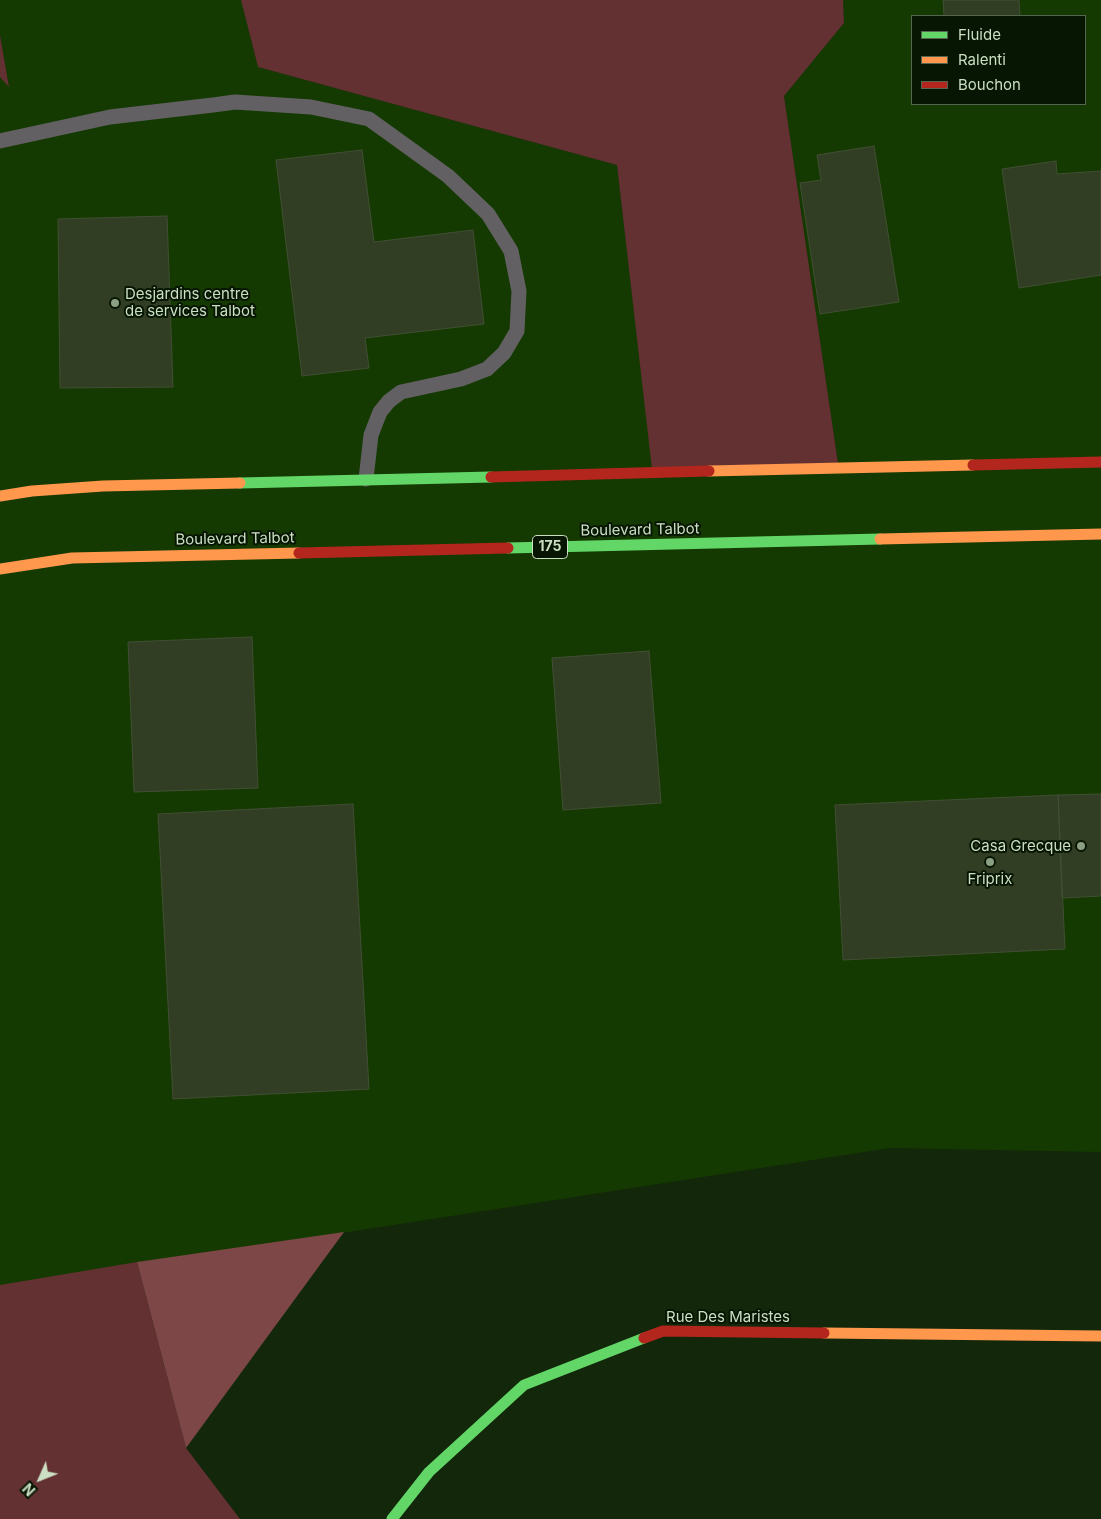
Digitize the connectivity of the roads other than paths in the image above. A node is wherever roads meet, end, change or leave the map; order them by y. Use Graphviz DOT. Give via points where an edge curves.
graph roads {
  1 [pos="0,141"];
  2 [pos="1101,462"];
  3 [pos="366,479"];
  4 [pos="0,496"];
  5 [pos="1101,534"];
  6 [pos="0,568"];
  7 [pos="1101,1336"];
  8 [pos="392,1519"];
  1 -- 3 [label="lane" via="110,117 235,102 311,106 369,119 448,176 488,214 511,252 519,291 517,331 504,353 487,369 401,392 389,401 380,412 371,435"];
  2 -- 3 [label="main road"];
  3 -- 4 [label="main road" via="103,486"];
  5 -- 6 [label="main road, Boulevard Talbot / 175" via="72,558"];
  7 -- 8 [label="main road, Rue Des Maristes" via="663,1331 524,1386 429,1472"];
}
